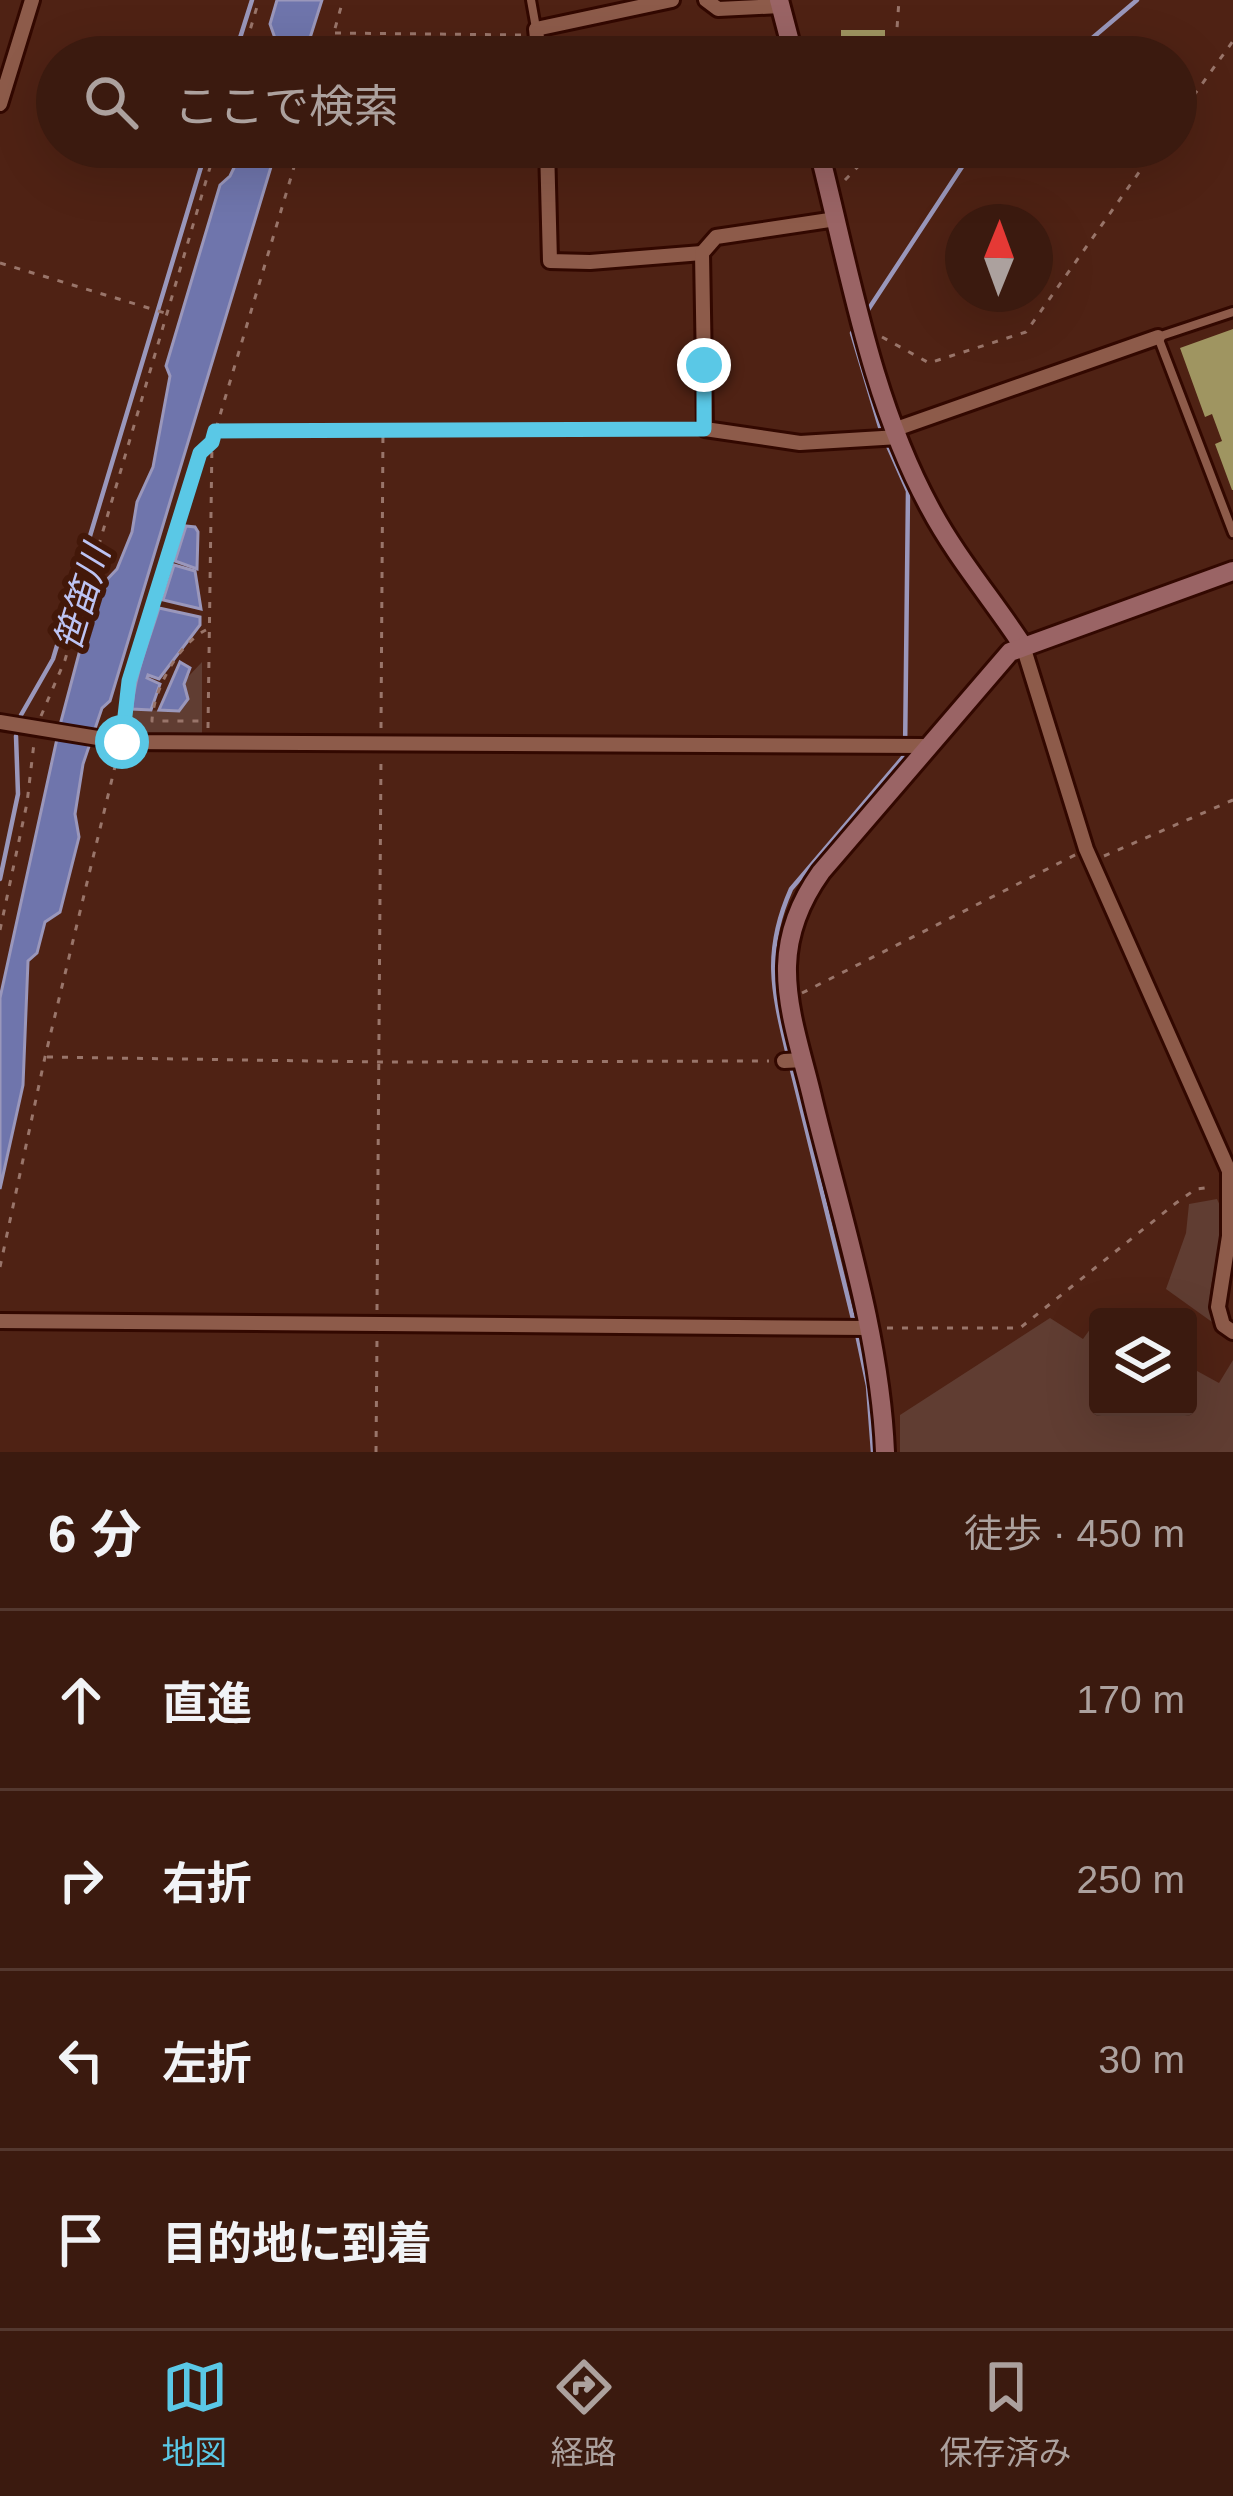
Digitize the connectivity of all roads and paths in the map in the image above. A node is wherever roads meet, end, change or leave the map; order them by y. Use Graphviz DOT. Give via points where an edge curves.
graph roads {
  1 [pos="32,0"];
  2 [pos="259,0"];
  3 [pos="343,0"];
  4 [pos="530,0"];
  5 [pos="672,0"];
  6 [pos="706,0"];
  7 [pos="898,0"];
  8 [pos="780,3"];
  9 [pos="536,29"];
  10 [pos="334,33"];
  11 [pos="248,36"];
  12 [pos="333,36"];
  13 [pos="537,36"];
  14 [pos="789,36"];
  15 [pos="896,36"];
  16 [pos="1233,41"];
  17 [pos="1197,91"];
  18 [pos="0,104"];
  19 [pos="209,168"];
  20 [pos="294,168"];
  21 [pos="548,168"];
  22 [pos="823,168"];
  23 [pos="857,168"];
  24 [pos="1141,168"];
  25 [pos="830,196"];
  26 [pos="836,219"];
  27 [pos="702,253"];
  28 [pos="0,263"];
  29 [pos="1233,312"];
  30 [pos="164,313"];
  31 [pos="861,318"];
  32 [pos="1158,337"];
  33 [pos="704,429"];
  34 [pos="383,430"];
  35 [pos="215,431"];
  36 [pos="890,436"];
  37 [pos="212,442"];
  38 [pos="1233,533"];
  39 [pos="1233,572"];
  40 [pos="208,629"];
  41 [pos="1023,646"];
  42 [pos="0,722"];
  43 [pos="208,722"];
  44 [pos="36,729"];
  45 [pos="120,742"];
  46 [pos="208,742"];
  47 [pos="381,745"];
  48 [pos="913,746"];
  49 [pos="1233,800"];
  50 [pos="1089,855"];
  51 [pos="0,930"];
  52 [pos="790,1000"];
  53 [pos="45,1058"];
  54 [pos="794,1060"];
  55 [pos="380,1062"];
  56 [pos="1231,1187"];
  57 [pos="0,1267"];
  58 [pos="0,1322"];
  59 [pos="377,1326"];
  60 [pos="860,1328"];
  61 [pos="1233,1332"];
  62 [pos="376,1452"];
  63 [pos="885,1452"];
  1 -- 18 [label="street"];
  2 -- 11 [label="path"];
  3 -- 10 [label="path"];
  4 -- 9 [label="lane"];
  5 -- 9 [label="street"];
  6 -- 8 [label="street" via="718,9"];
  7 -- 15 [label="path"];
  8 -- 14 [label="street"];
  9 -- 10 [label="path"];
  9 -- 13 [label="street"];
  10 -- 12 [label="path"];
  16 -- 17 [label="path"];
  19 -- 30 [label="path"];
  20 -- 35 [label="path"];
  21 -- 27 [label="street" via="550,261"];
  22 -- 25 [label="street"];
  23 -- 25 [label="path"];
  24 -- 31 [label="path" via="1026,332 929,363"];
  25 -- 26 [label="street"];
  26 -- 27 [label="street" via="716,238"];
  26 -- 31 [label="street"];
  27 -- 33 [label="street"];
  28 -- 30 [label="path"];
  29 -- 32 [label="lane"];
  30 -- 44 [label="path" via="65,660"];
  31 -- 36 [label="street"];
  32 -- 36 [label="street"];
  32 -- 38 [label="lane"];
  33 -- 34 [label="path"];
  33 -- 36 [label="street" via="800,443"];
  34 -- 35 [label="path"];
  34 -- 47 [label="path"];
  35 -- 37 [label="path"];
  36 -- 41 [label="street"];
  37 -- 40 [label="path"];
  37 -- 45 [label="path" via="200,453 129,681"];
  39 -- 41 [label="street"];
  40 -- 43 [label="path"];
  40 -- 43 [label="path" via="177,659 152,721"];
  41 -- 48 [label="street"];
  41 -- 50 [label="street"];
  42 -- 44 [label="street"];
  43 -- 46 [label="path"];
  44 -- 45 [label="street"];
  44 -- 51 [label="path"];
  45 -- 46 [label="street"];
  45 -- 53 [label="path"];
  46 -- 47 [label="street"];
  47 -- 48 [label="street"];
  47 -- 55 [label="path"];
  48 -- 52 [label="street" via="806,896 788,947"];
  49 -- 50 [label="path"];
  50 -- 52 [label="path"];
  50 -- 56 [label="street"];
  52 -- 54 [label="street"];
  53 -- 55 [label="path"];
  53 -- 57 [label="path"];
  54 -- 55 [label="path"];
  54 -- 60 [label="street"];
  55 -- 59 [label="path"];
  56 -- 60 [label="path" via="1196,1189 1020,1328"];
  56 -- 61 [label="street" via="1218,1307"];
  58 -- 59 [label="street"];
  59 -- 60 [label="street"];
  59 -- 62 [label="path"];
  60 -- 63 [label="street" via="881,1395"];
}
